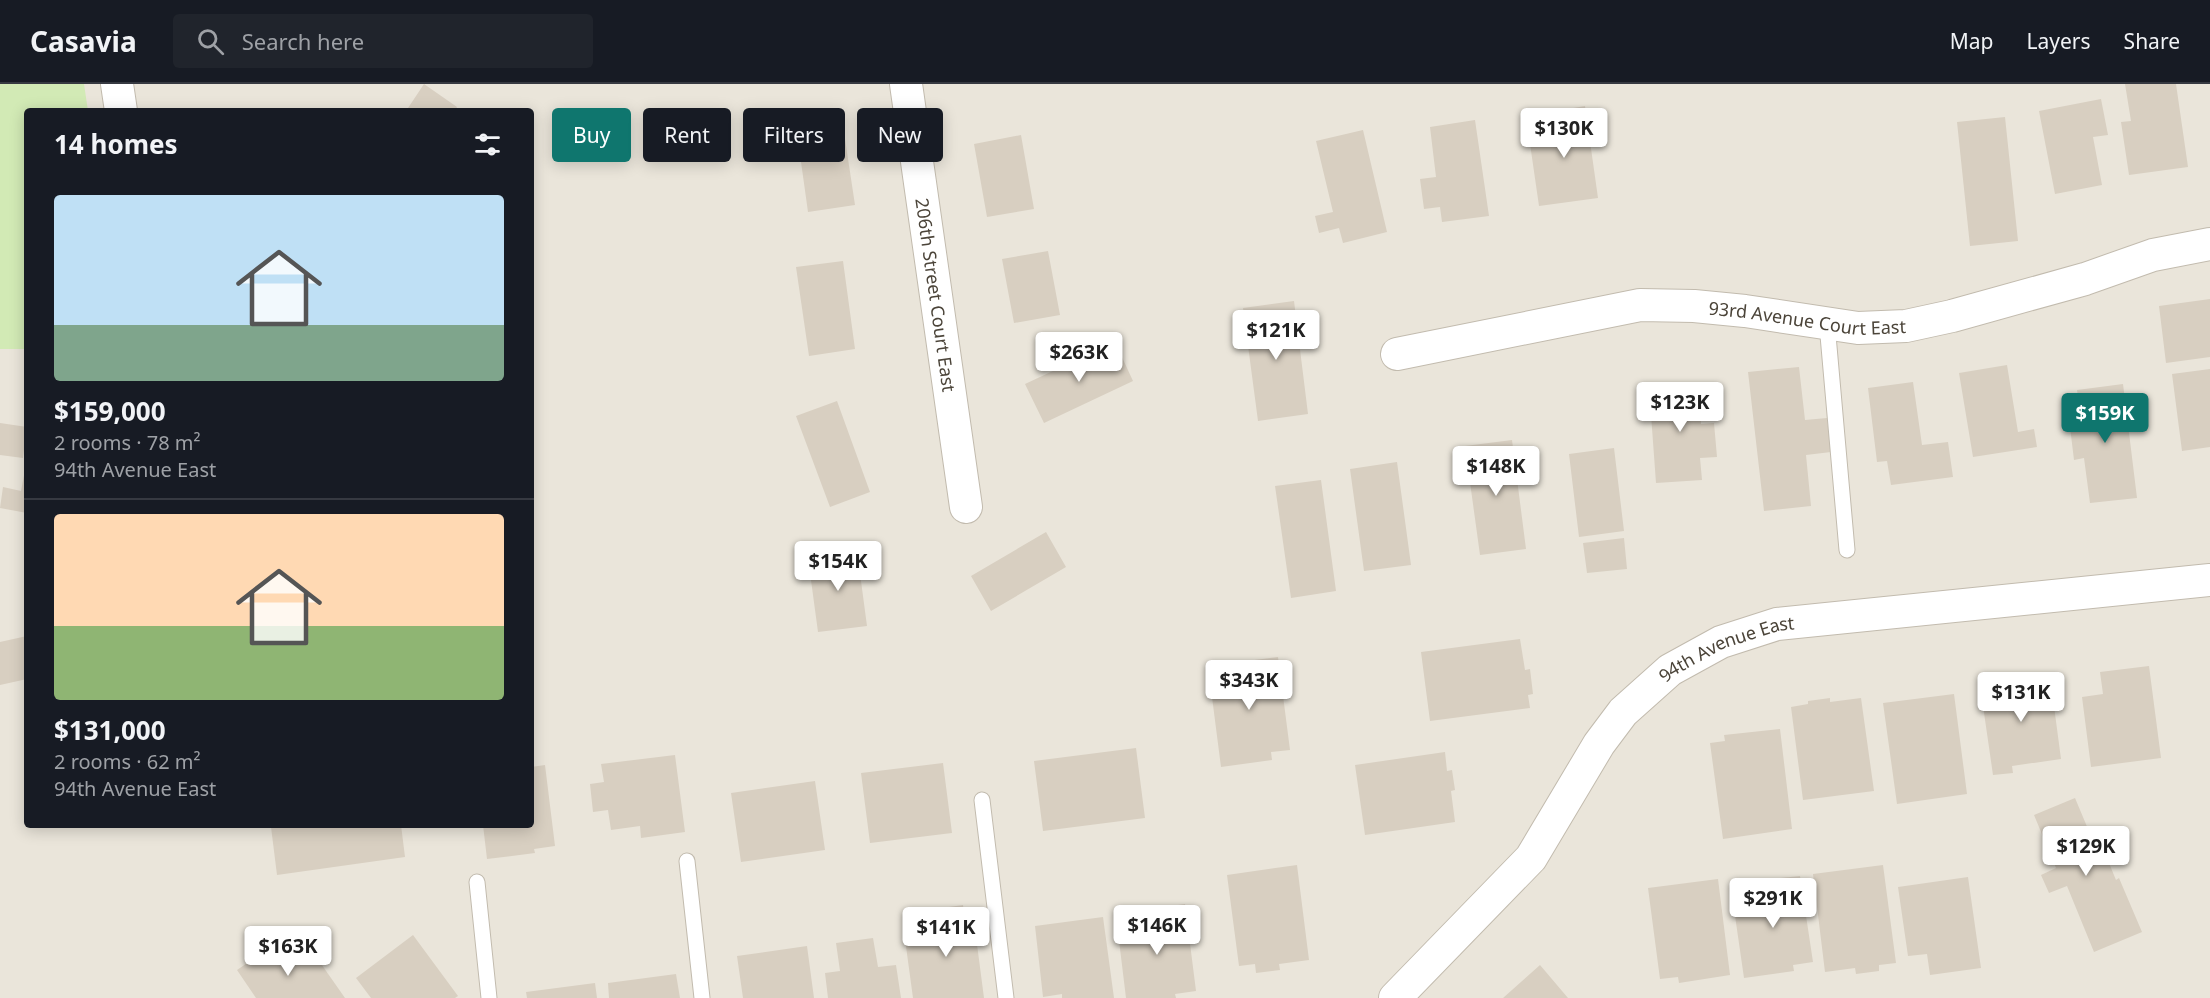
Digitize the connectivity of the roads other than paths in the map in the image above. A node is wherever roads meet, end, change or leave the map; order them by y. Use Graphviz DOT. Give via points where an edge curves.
graph roads {
  1 [pos="117,84"];
  2 [pos="906,84"];
  3 [pos="121,108"];
  4 [pos="2210,244"];
  5 [pos="1827,324"];
  6 [pos="1397,354"];
  7 [pos="966,507"];
  8 [pos="1847,550"];
  9 [pos="2210,580"];
  10 [pos="982,800"];
  11 [pos="687,861"];
  12 [pos="477,882"];
  13 [pos="489,998"];
  14 [pos="702,998"];
  15 [pos="1006,998"];
  16 [pos="1395,998"];
  1 -- 3 [label="street"];
  2 -- 7 [label="street, 206th Street Court East"];
  4 -- 5 [label="street, 93rd Avenue Court East" via="2153,255 2085,279 1906,326 1858,328"];
  5 -- 6 [label="street, 93rd Avenue Court East" via="1694,306 1640,305"];
  5 -- 8 [label="lane"];
  9 -- 16 [label="street, 94th Avenue East" via="1777,624 1721,642 1670,670 1623,712 1599,744 1531,858"];
  10 -- 15 [label="lane"];
  11 -- 14 [label="lane"];
  12 -- 13 [label="lane"];
}
